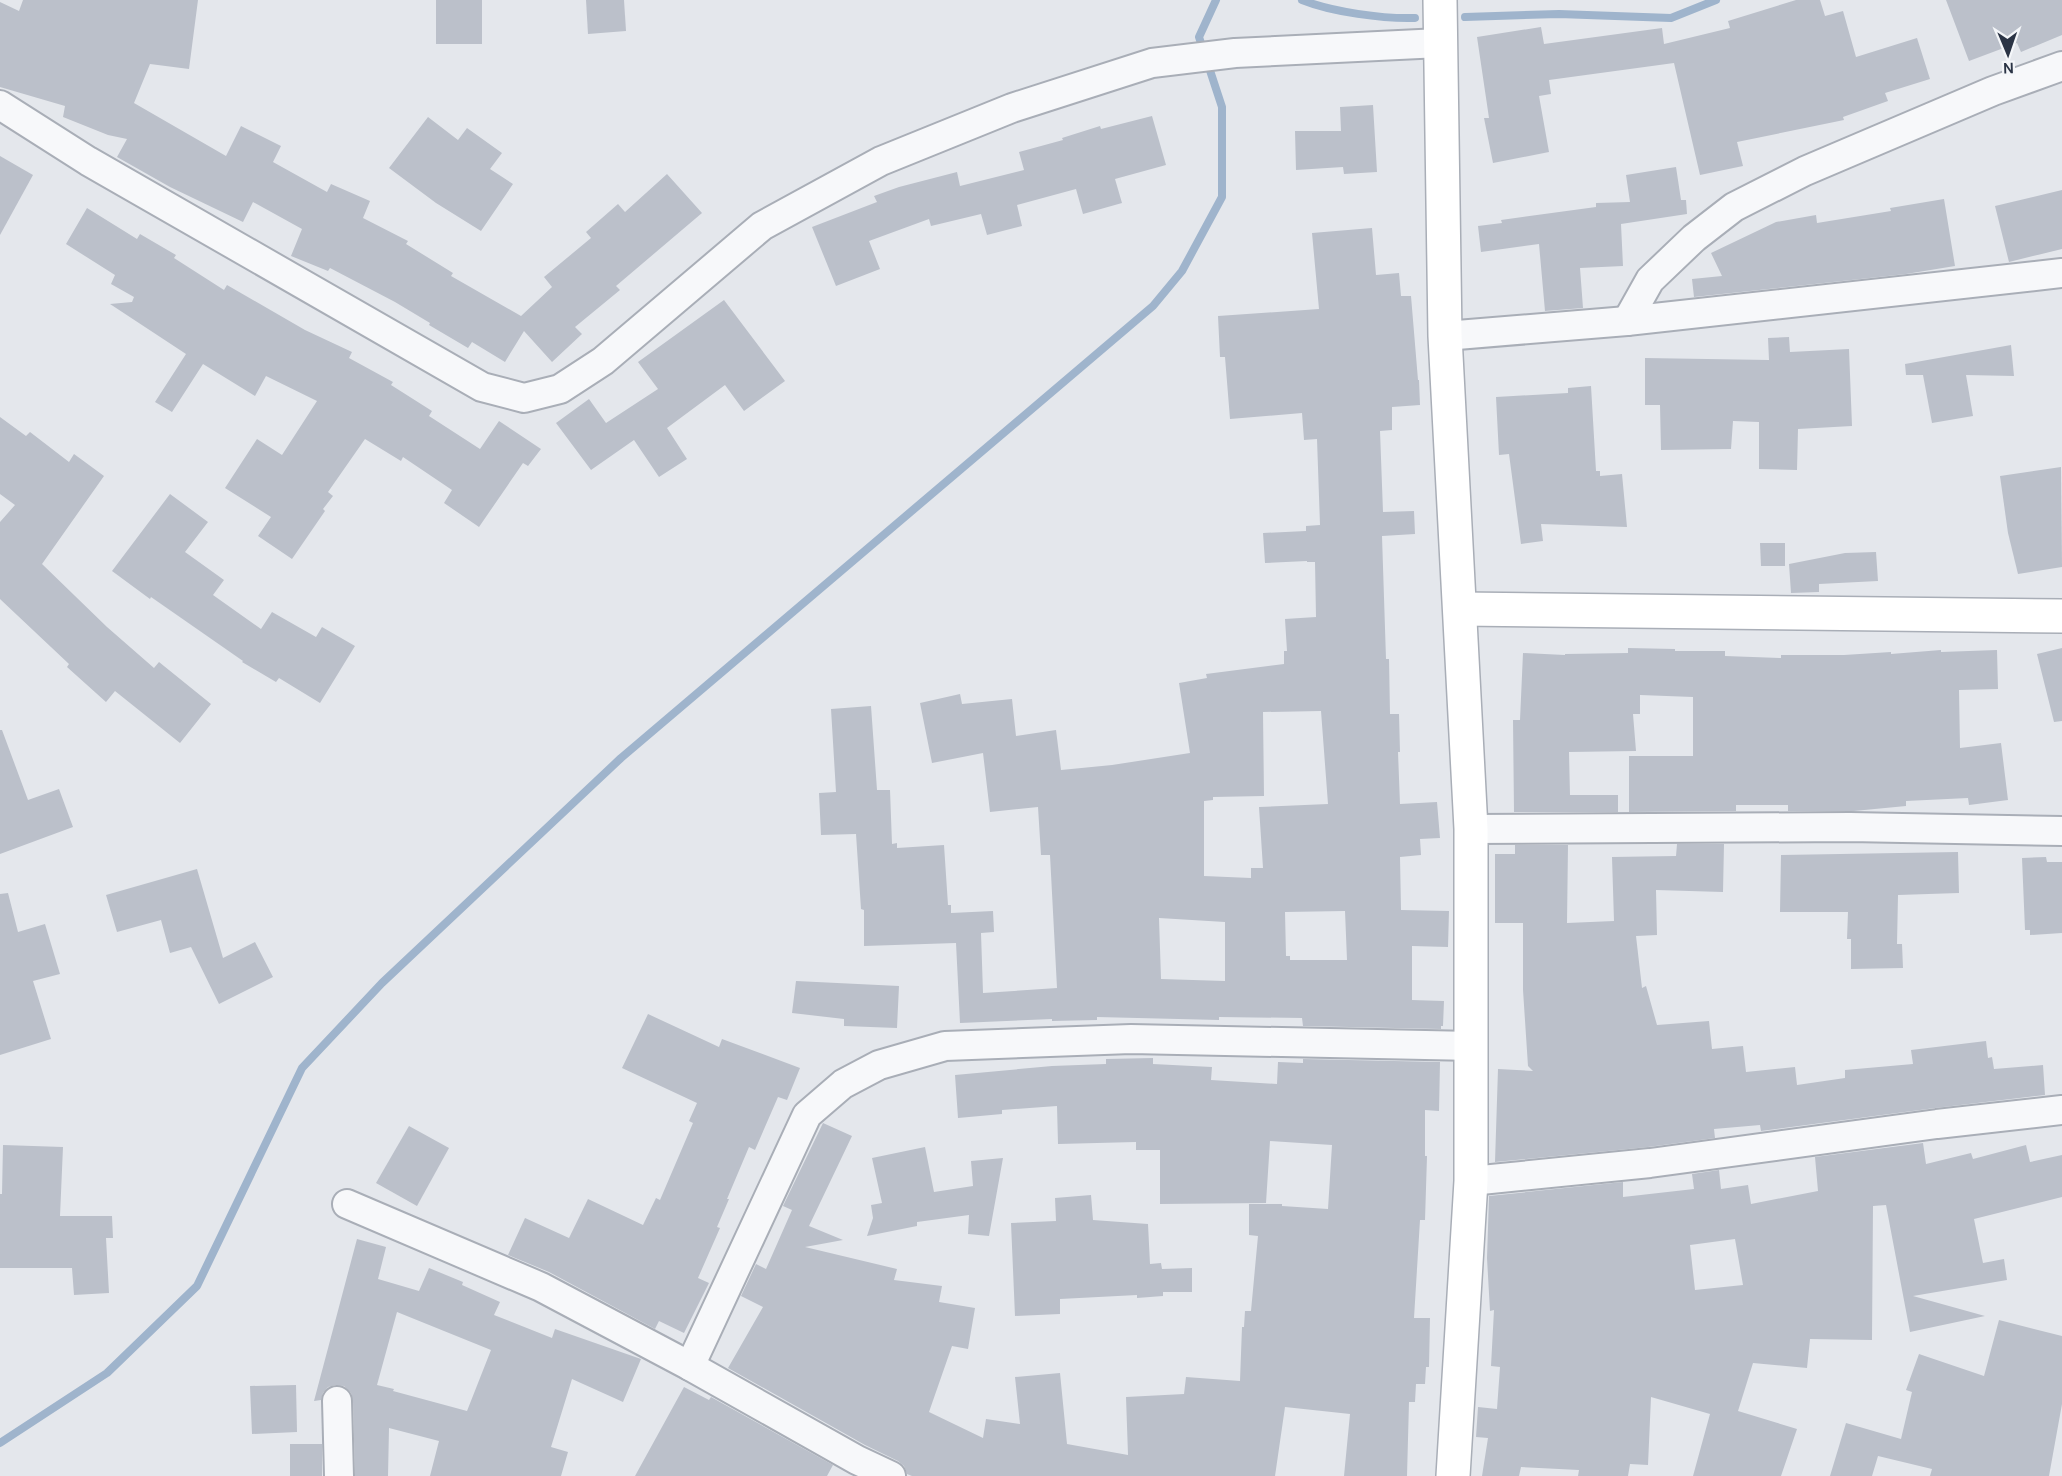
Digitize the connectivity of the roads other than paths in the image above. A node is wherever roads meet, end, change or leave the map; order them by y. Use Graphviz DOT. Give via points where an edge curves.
graph roads {
  1 [pos="1440,0"];
  2 [pos="1440,43"];
  3 [pos="2062,66"];
  4 [pos="0,105"];
  5 [pos="2062,273"];
  6 [pos="1627,321"];
  7 [pos="1445,336"];
  8 [pos="1460,609"];
  9 [pos="2062,616"];
  10 [pos="1471,829"];
  11 [pos="2062,831"];
  12 [pos="1473,1046"];
  13 [pos="2062,1110"];
  14 [pos="1471,1181"];
  15 [pos="346,1204"];
  16 [pos="690,1366"];
  17 [pos="337,1401"];
  18 [pos="339,1476"];
  19 [pos="891,1476"];
  20 [pos="1453,1476"];
  1 -- 2 [label="main road"];
  2 -- 4 [label="street" via="1235,53 1152,63 1012,108 881,161 762,226 603,361 560,389 524,398 482,387 88,161"];
  2 -- 7 [label="main road"];
  3 -- 6 [label="street" via="1805,171 1734,207 1650,280"];
  5 -- 6 [label="street"];
  6 -- 7 [label="street"];
  7 -- 8 [label="main road"];
  8 -- 9 [label="main road"];
  8 -- 10 [label="main road"];
  10 -- 11 [label="street" via="1850,827"];
  10 -- 12 [label="main road"];
  12 -- 14 [label="main road"];
  12 -- 16 [label="street" via="1131,1039 945,1046 879,1065 843,1084 807,1115"];
  13 -- 14 [label="street" via="1650,1163"];
  14 -- 20 [label="main road"];
  15 -- 16 [label="street" via="541,1287"];
  16 -- 19 [label="street"];
  17 -- 18 [label="street"];
}
